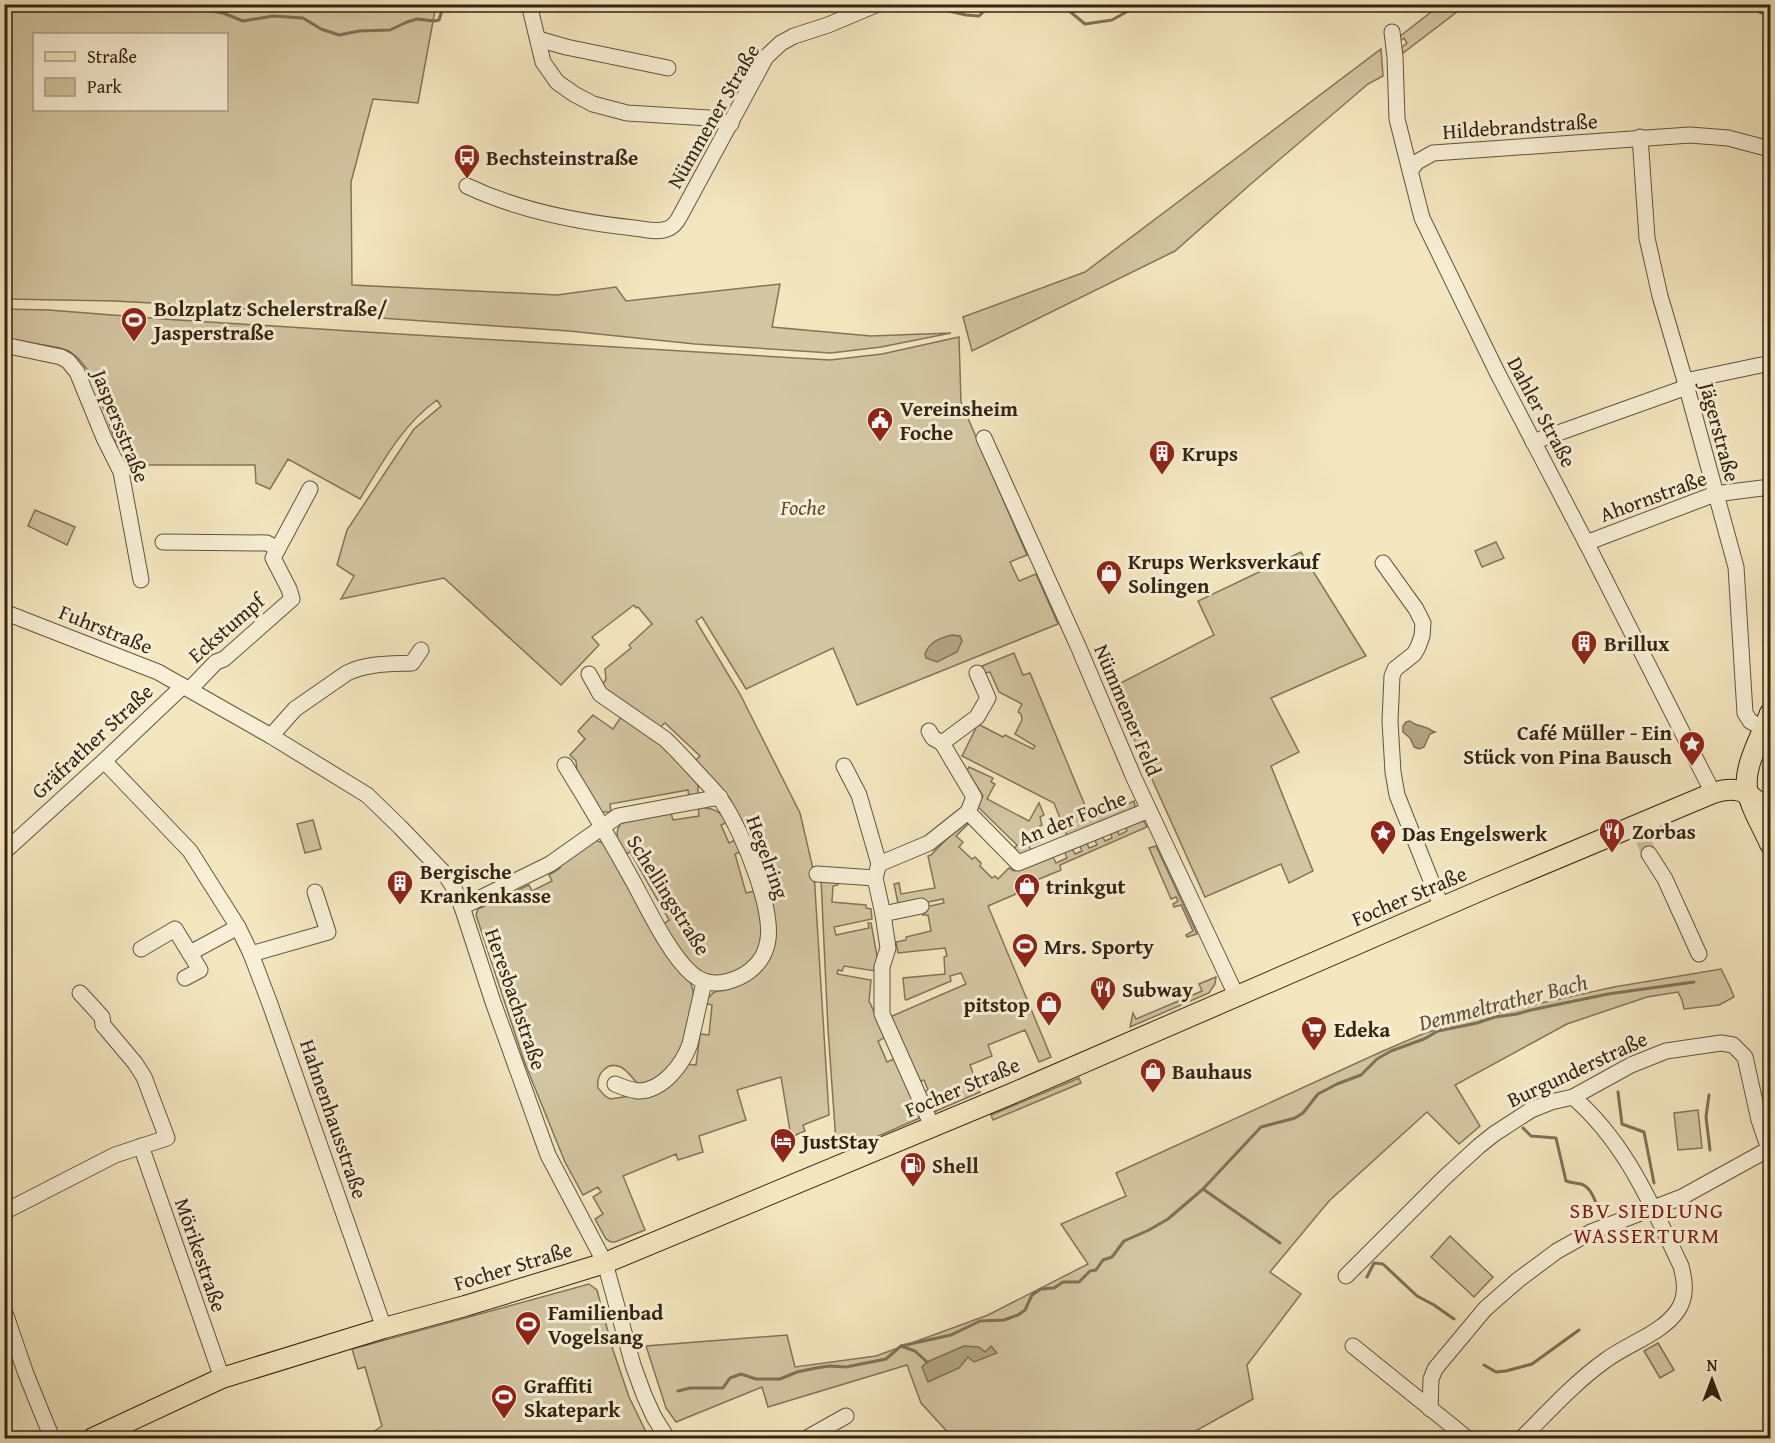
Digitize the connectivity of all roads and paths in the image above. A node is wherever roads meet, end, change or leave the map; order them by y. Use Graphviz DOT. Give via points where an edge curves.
graph roads {
  1 [pos="529,4"];
  2 [pos="878,4"];
  3 [pos="1392,32"];
  4 [pos="538,39"];
  5 [pos="668,68"];
  6 [pos="730,124"];
  7 [pos="1640,137"];
  8 [pos="1770,149"];
  9 [pos="1410,171"];
  10 [pos="467,186"];
  11 [pos="4,345"];
  12 [pos="1761,365"];
  13 [pos="1686,384"];
  14 [pos="984,438"];
  15 [pos="1533,442"];
  16 [pos="1770,487"];
  17 [pos="310,489"];
  18 [pos="1715,494"];
  19 [pos="163,542"];
  20 [pos="1586,543"];
  21 [pos="278,549"];
  22 [pos="1383,563"];
  23 [pos="141,580"];
  24 [pos="4,612"];
  25 [pos="421,650"];
  26 [pos="977,673"];
  27 [pos="590,675"];
  28 [pos="186,687"];
  29 [pos="1767,721"];
  30 [pos="928,731"];
  31 [pos="271,736"];
  32 [pos="942,743"];
  33 [pos="104,761"];
  34 [pos="1750,764"];
  35 [pos="565,765"];
  36 [pos="844,766"];
  37 [pos="1717,792"];
  38 [pos="720,797"];
  39 [pos="1760,808"];
  40 [pos="1149,810"];
  41 [pos="968,812"];
  42 [pos="602,826"];
  43 [pos="1770,844"];
  44 [pos="4,852"];
  45 [pos="1648,854"];
  46 [pos="877,871"];
  47 [pos="817,874"];
  48 [pos="315,892"];
  49 [pos="921,906"];
  50 [pos="462,907"];
  51 [pos="1442,908"];
  52 [pos="883,914"];
  53 [pos="238,927"];
  54 [pos="141,949"];
  55 [pos="190,953"];
  56 [pos="251,954"];
  57 [pos="1699,954"];
  58 [pos="185,978"];
  59 [pos="704,982"];
  60 [pos="80,993"];
  61 [pos="1237,997"];
  62 [pos="615,1084"];
  63 [pos="1573,1097"];
  64 [pos="932,1125"];
  65 [pos="141,1146"];
  66 [pos="1770,1151"];
  67 [pos="1653,1208"];
  68 [pos="4,1212"];
  69 [pos="604,1263"];
  70 [pos="1346,1276"];
  71 [pos="4,1310"];
  72 [pos="384,1328"];
  73 [pos="1353,1346"];
  74 [pos="222,1378"];
  75 [pos="1430,1409"];
  76 [pos="846,1416"];
  77 [pos="52,1438"];
  78 [pos="93,1438"];
  79 [pos="667,1438"];
  80 [pos="807,1438"];
  81 [pos="1467,1438"];
  82 [pos="1522,1438"];
  1 -- 4 [label="street"];
  2 -- 6 [label="street, Nümmener Straße" via="781,43 766,57"];
  3 -- 9 [label="street, Dahler Straße" via="1397,119"];
  4 -- 5 [label="street"];
  4 -- 6 [label="street" via="543,62 551,75 593,104 627,113 710,118"];
  6 -- 10 [label="street, Nümmener Straße" via="676,222 659,231 550,215"];
  7 -- 8 [label="street, Hildebrandstraße" via="1713,136"];
  7 -- 9 [label="street, Hildebrandstraße" via="1433,153"];
  7 -- 13 [label="street, Jägerstraße" via="1647,238"];
  9 -- 15 [label="street, Dahler Straße" via="1426,228"];
  11 -- 23 [label="street, Jaspersstraße" via="68,361 77,372 121,472"];
  12 -- 13 [label="street"];
  13 -- 15 [label="street"];
  13 -- 18 [label="street, Jägerstraße"];
  14 -- 40 [label="street, Nümmener Feld"];
  15 -- 20 [label="street, Dahler Straße"];
  16 -- 18 [label="street, Ahornstraße"];
  17 -- 21 [label="street"];
  18 -- 20 [label="street, Ahornstraße"];
  18 -- 29 [label="street, Jägerstraße" via="1736,567 1745,712 1750,721"];
  19 -- 21 [label="street" via="267,543"];
  20 -- 37 [label="street, Dahler Straße"];
  21 -- 28 [label="street, Eckstumpf" via="273,558 291,599"];
  22 -- 51 [label="street" via="1423,623 1414,654 1392,676 1393,772 1397,795"];
  24 -- 28 [label="street, Fuhrstraße" via="158,672"];
  25 -- 31 [label="street" via="412,663 347,673 295,710"];
  26 -- 32 [label="street" via="988,698 977,717"];
  27 -- 38 [label="street, Hegelring" via="600,694 665,739"];
  28 -- 31 [label="street, Heresbachstraße"];
  28 -- 33 [label="street, Gräfrather Straße"];
  29 -- 34 [label="main road"];
  30 -- 32 [label="street"];
  31 -- 50 [label="street, Heresbachstraße" via="367,795 445,874"];
  32 -- 41 [label="street" via="974,797"];
  33 -- 44 [label="street, Gräfrather Straße"];
  33 -- 53 [label="street, Hahnenhausstraße" via="190,851"];
  34 -- 37 [label="main road, Focher Straße"];
  34 -- 39 [label="main road"];
  35 -- 42 [label="street, Schellingstraße"];
  36 -- 46 [label="street" via="859,795"];
  37 -- 39 [label="main road" via="1733,789"];
  37 -- 51 [label="main road, Focher Straße" via="1640,831"];
  38 -- 42 [label="street" via="618,816"];
  38 -- 59 [label="street, Hegelring" via="758,877 769,930 767,946 752,969 732,980"];
  39 -- 43 [label="main road"];
  40 -- 41 [label="street, An der Foche" via="1018,863"];
  40 -- 61 [label="street, Nümmener Feld"];
  41 -- 46 [label="street" via="929,843"];
  42 -- 50 [label="street" via="550,864"];
  42 -- 59 [label="street, Schellingstraße" via="661,931 684,966"];
  45 -- 57 [label="street" via="1665,879"];
  46 -- 47 [label="street"];
  46 -- 52 [label="street"];
  48 -- 56 [label="street" via="328,932"];
  49 -- 52 [label="street"];
  50 -- 69 [label="street, Heresbachstraße" via="544,1146"];
  51 -- 61 [label="main road, Focher Straße"];
  52 -- 64 [label="street" via="888,948 882,967 882,1014"];
  53 -- 55 [label="street"];
  53 -- 56 [label="street, Hahnenhausstraße"];
  54 -- 55 [label="street" via="175,929"];
  55 -- 58 [label="street" via="200,970"];
  56 -- 72 [label="street, Hahnenhausstraße"];
  59 -- 62 [label="street" via="690,1044 676,1069 645,1090"];
  60 -- 65 [label="street" via="144,1077 166,1138"];
  61 -- 64 [label="main road, Focher Straße"];
  63 -- 66 [label="street, Burgunderstraße" via="1666,1051 1721,1043 1733,1045 1745,1057"];
  63 -- 67 [label="street" via="1616,1142"];
  63 -- 70 [label="street, Burgunderstraße" via="1539,1107 1494,1134"];
  64 -- 69 [label="main road, Focher Straße"];
  65 -- 68 [label="street" via="115,1155"];
  65 -- 74 [label="street, Mörikestraße"];
  66 -- 67 [label="street"];
  67 -- 75 [label="street" via="1575,1240 1485,1309 1435,1369"];
  67 -- 82 [label="street" via="1685,1280 1678,1310 1650,1335 1607,1359"];
  69 -- 72 [label="main road, Focher Straße"];
  69 -- 79 [label="street, Heresbachstraße" via="633,1365"];
  71 -- 77 [label="street"];
  72 -- 74 [label="main road, Focher Straße"];
  73 -- 75 [label="street"];
  74 -- 78 [label="main road, Focher Straße"];
  75 -- 81 [label="street"];
  76 -- 80 [label="street"];
}
